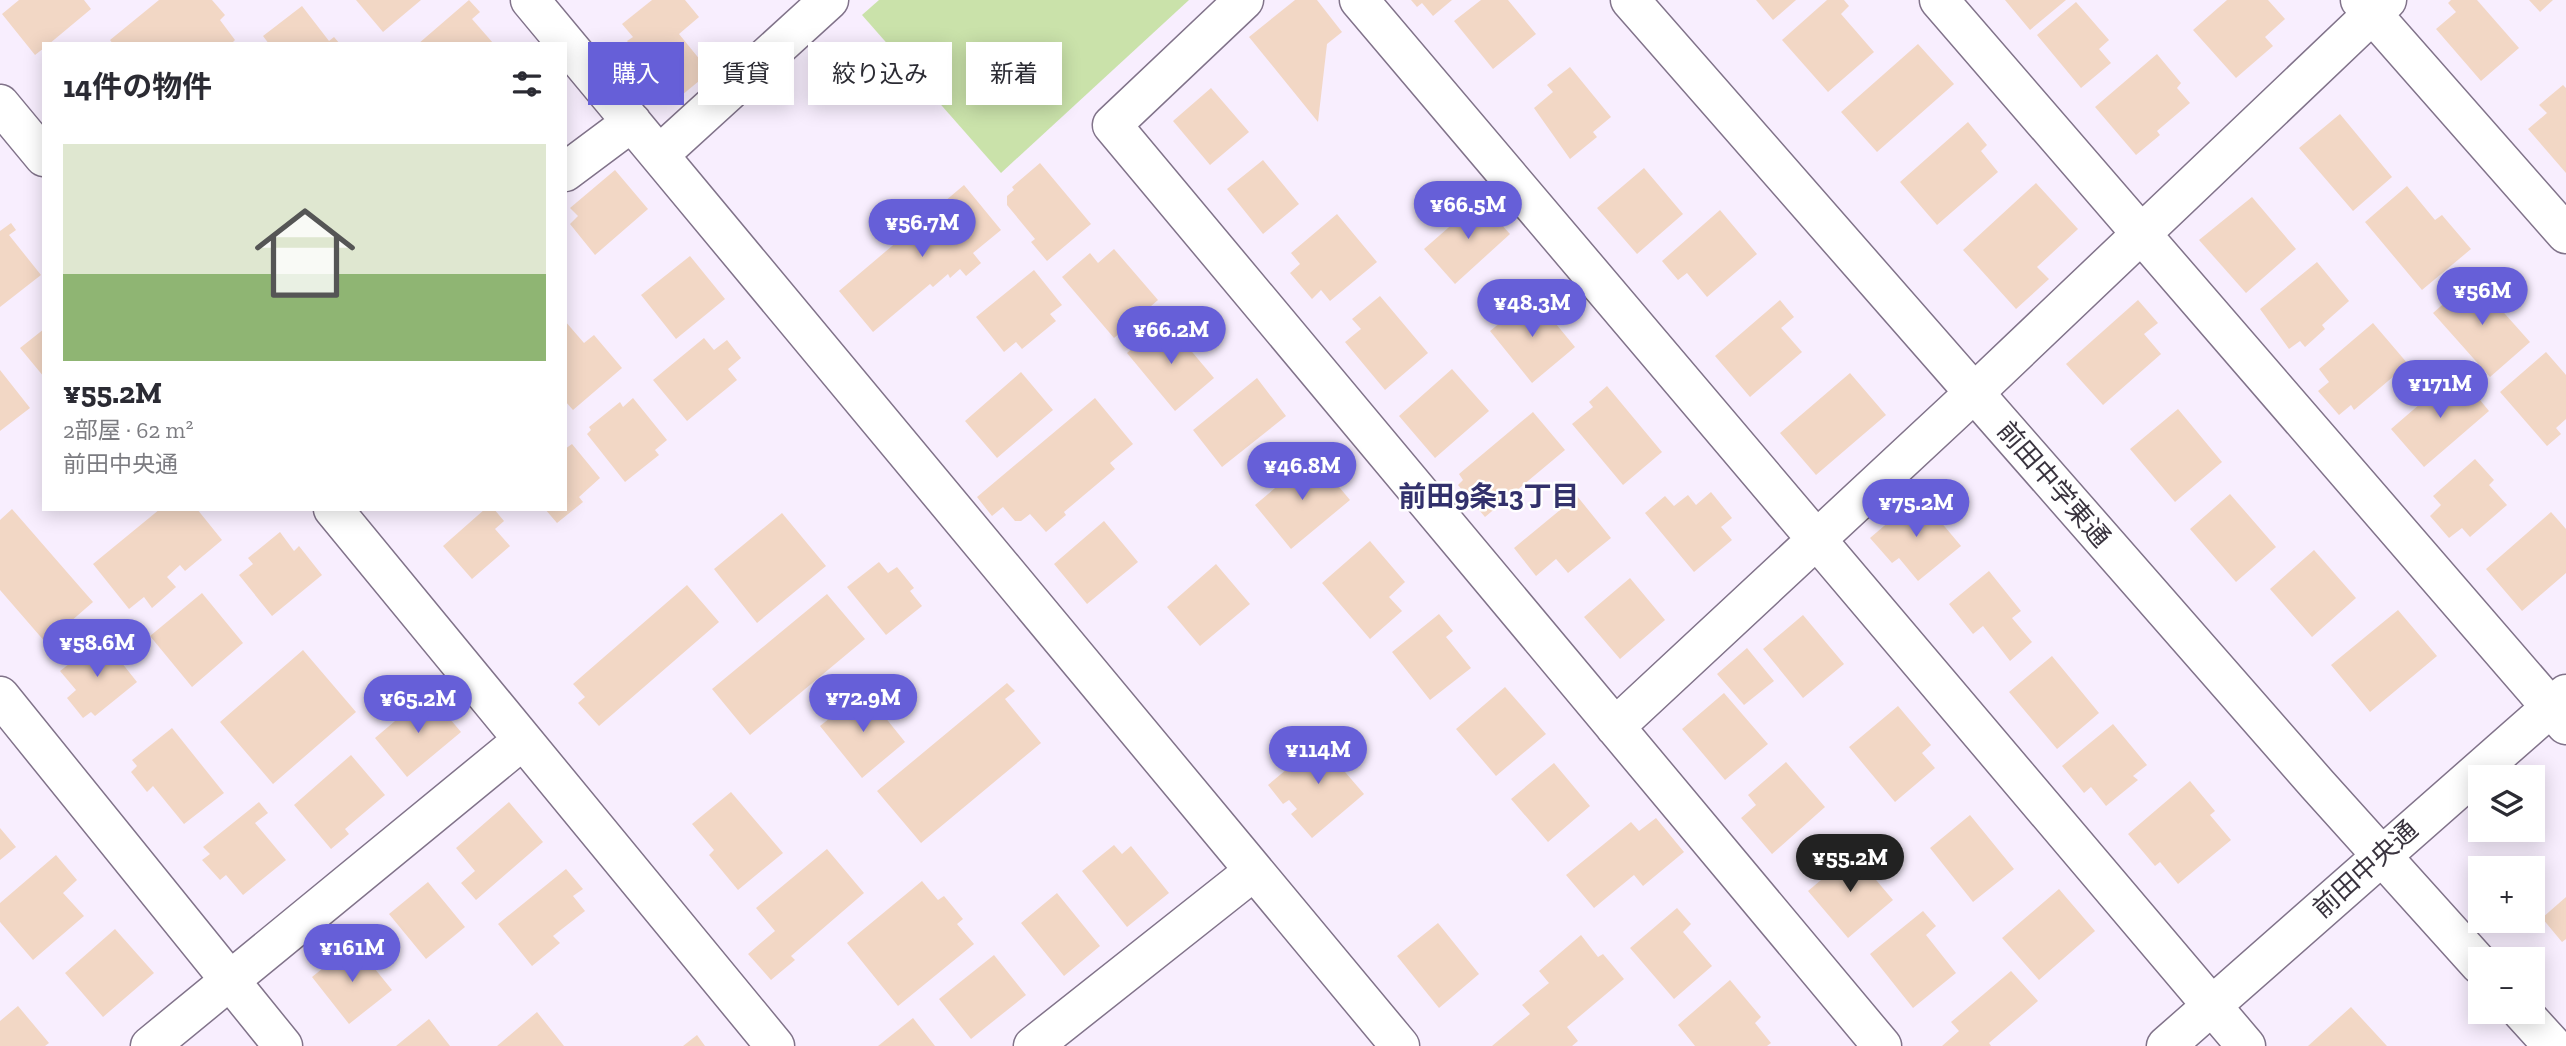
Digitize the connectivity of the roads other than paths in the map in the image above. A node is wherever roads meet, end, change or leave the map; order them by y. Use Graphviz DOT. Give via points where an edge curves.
graph roads {
  1 [pos="530,0"];
  2 [pos="829,0"];
  3 [pos="1244,0"];
  4 [pos="1359,0"];
  5 [pos="1630,0"];
  6 [pos="1939,0"];
  7 [pos="2373,4"];
  8 [pos="565,42"];
  9 [pos="567,44"];
  10 [pos="0,104"];
  11 [pos="632,122"];
  12 [pos="42,155"];
  13 [pos="659,155"];
  14 [pos="567,171"];
  15 [pos="2566,234"];
  16 [pos="2140,235"];
  17 [pos="1974,393"];
  18 [pos="335,511"];
  19 [pos="1817,540"];
  20 [pos="0,696"];
  21 [pos="2561,709"];
  22 [pos="1615,727"];
  23 [pos="523,740"];
  24 [pos="2380,856"];
  25 [pos="1254,871"];
  26 [pos="2468,952"];
  27 [pos="229,981"];
  28 [pos="2210,1007"];
  29 [pos="2533,1024"];
  30 [pos="150,1046"];
  31 [pos="283,1046"];
  32 [pos="775,1046"];
  33 [pos="1032,1046"];
  34 [pos="1400,1046"];
  35 [pos="1882,1046"];
  36 [pos="2166,1046"];
  37 [pos="2246,1046"];
  38 [pos="2553,1046"];
  1 -- 8 [label="street"];
  2 -- 13 [label="street"];
  3 -- 22 [label="street" via="1112,125"];
  4 -- 19 [label="street"];
  5 -- 17 [label="street, 前田中学東通"];
  6 -- 16 [label="street"];
  7 -- 15 [label="street"];
  7 -- 16 [label="street"];
  9 -- 11 [label="street"];
  10 -- 12 [label="street"];
  11 -- 13 [label="street"];
  11 -- 14 [label="street"];
  13 -- 25 [label="street"];
  16 -- 17 [label="street"];
  16 -- 21 [label="street"];
  17 -- 19 [label="street"];
  17 -- 24 [label="street, 前田中学東通"];
  18 -- 23 [label="street"];
  19 -- 22 [label="street"];
  19 -- 28 [label="street"];
  20 -- 27 [label="street"];
  21 -- 24 [label="street, 前田中央通"];
  22 -- 35 [label="street"];
  23 -- 27 [label="street"];
  23 -- 32 [label="street"];
  24 -- 26 [label="street, 前田中学東通"];
  24 -- 28 [label="street, 前田中央通"];
  25 -- 33 [label="street"];
  25 -- 34 [label="street"];
  27 -- 30 [label="street"];
  27 -- 31 [label="street"];
  28 -- 36 [label="street, 前田中央通"];
  28 -- 37 [label="street"];
  29 -- 38 [label="street"];
}
